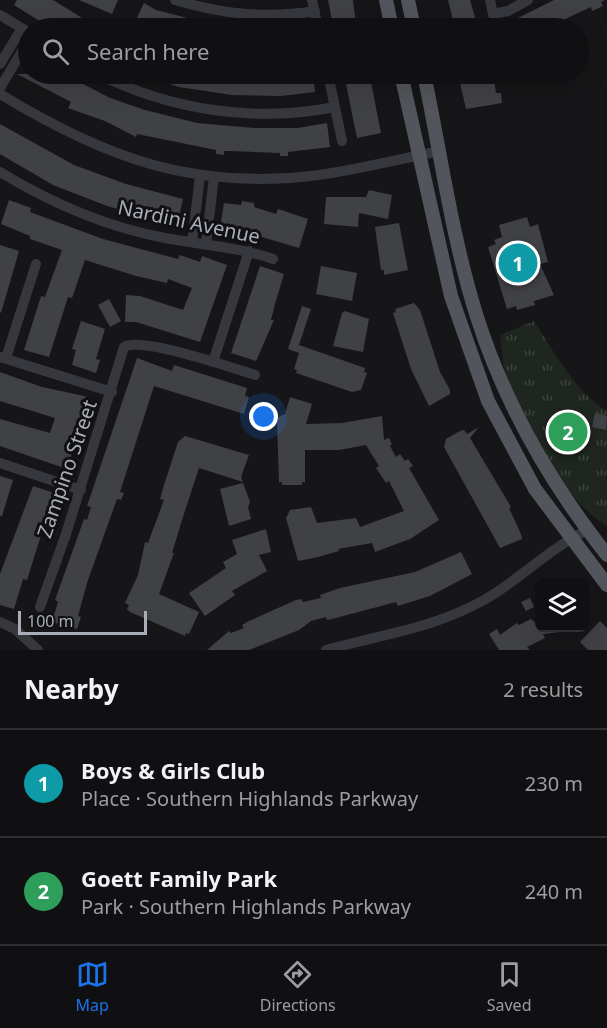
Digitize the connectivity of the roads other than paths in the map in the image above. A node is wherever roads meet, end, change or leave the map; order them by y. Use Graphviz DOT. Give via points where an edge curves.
graph roads {
  1 [pos="175,0"];
  2 [pos="386,0"];
  3 [pos="408,0"];
  4 [pos="490,0"];
  5 [pos="528,0"];
  6 [pos="194,3"];
  7 [pos="313,5"];
  8 [pos="494,14"];
  9 [pos="0,15"];
  10 [pos="390,18"];
  11 [pos="412,18"];
  12 [pos="495,18"];
  13 [pos="18,26"];
  14 [pos="18,40"];
  15 [pos="18,58"];
  16 [pos="0,64"];
  17 [pos="123,84"];
  18 [pos="330,84"];
  19 [pos="403,84"];
  20 [pos="426,84"];
  21 [pos="0,88"];
  22 [pos="0,94"];
  23 [pos="335,107"];
  24 [pos="342,141"];
  25 [pos="440,151"];
  26 [pos="418,155"];
  27 [pos="0,172"];
  28 [pos="200,176"];
  29 [pos="214,177"];
  30 [pos="192,242"];
  31 [pos="206,243"];
  32 [pos="249,251"];
  33 [pos="273,259"];
  34 [pos="36,264"];
  35 [pos="3,358"];
  36 [pos="213,362"];
  37 [pos="255,375"];
  38 [pos="112,392"];
  39 [pos="0,463"];
  40 [pos="81,490"];
  41 [pos="588,530"];
  42 [pos="570,538"];
  43 [pos="607,555"];
  44 [pos="607,585"];
  45 [pos="39,607"];
  46 [pos="0,622"];
  47 [pos="38,650"];
  48 [pos="326,650"];
  1 -- 6 [label="street"];
  2 -- 10 [label="main road"];
  3 -- 11 [label="main road"];
  4 -- 8 [label="street"];
  5 -- 8 [label="street"];
  6 -- 7 [label="street" via="254,15"];
  8 -- 12 [label="street"];
  9 -- 13 [label="street"];
  14 -- 16 [label="street"];
  15 -- 21 [label="street"];
  17 -- 23 [label="street" via="152,96 221,111 281,114"];
  18 -- 23 [label="street"];
  19 -- 26 [label="main road"];
  20 -- 25 [label="main road"];
  22 -- 28 [label="street" via="92,145"];
  23 -- 24 [label="street"];
  25 -- 26 [label="street"];
  25 -- 41 [label="main road" via="462,264 492,360 537,454"];
  26 -- 29 [label="street" via="318,175 247,180"];
  26 -- 42 [label="main road" via="451,296 480,380 520,465"];
  27 -- 30 [label="street, Nardini Avenue" via="103,222"];
  28 -- 29 [label="street"];
  28 -- 30 [label="street"];
  29 -- 31 [label="street"];
  30 -- 31 [label="street, Nardini Avenue"];
  31 -- 32 [label="street, Nardini Avenue"];
  32 -- 33 [label="street, Nardini Avenue"];
  32 -- 36 [label="street"];
  34 -- 35 [label="street"];
  35 -- 38 [label="street"];
  36 -- 37 [label="street"];
  36 -- 38 [label="street, Zampino Street" via="129,344 122,351"];
  38 -- 40 [label="street, Zampino Street"];
  39 -- 40 [label="street"];
  40 -- 45 [label="street, Zampino Street"];
  41 -- 42 [label="street"];
  41 -- 43 [label="main road"];
  42 -- 44 [label="main road"];
  42 -- 48 [label="street" via="505,587 452,616 409,631"];
  46 -- 47 [label="street" via="15,629"];
}
